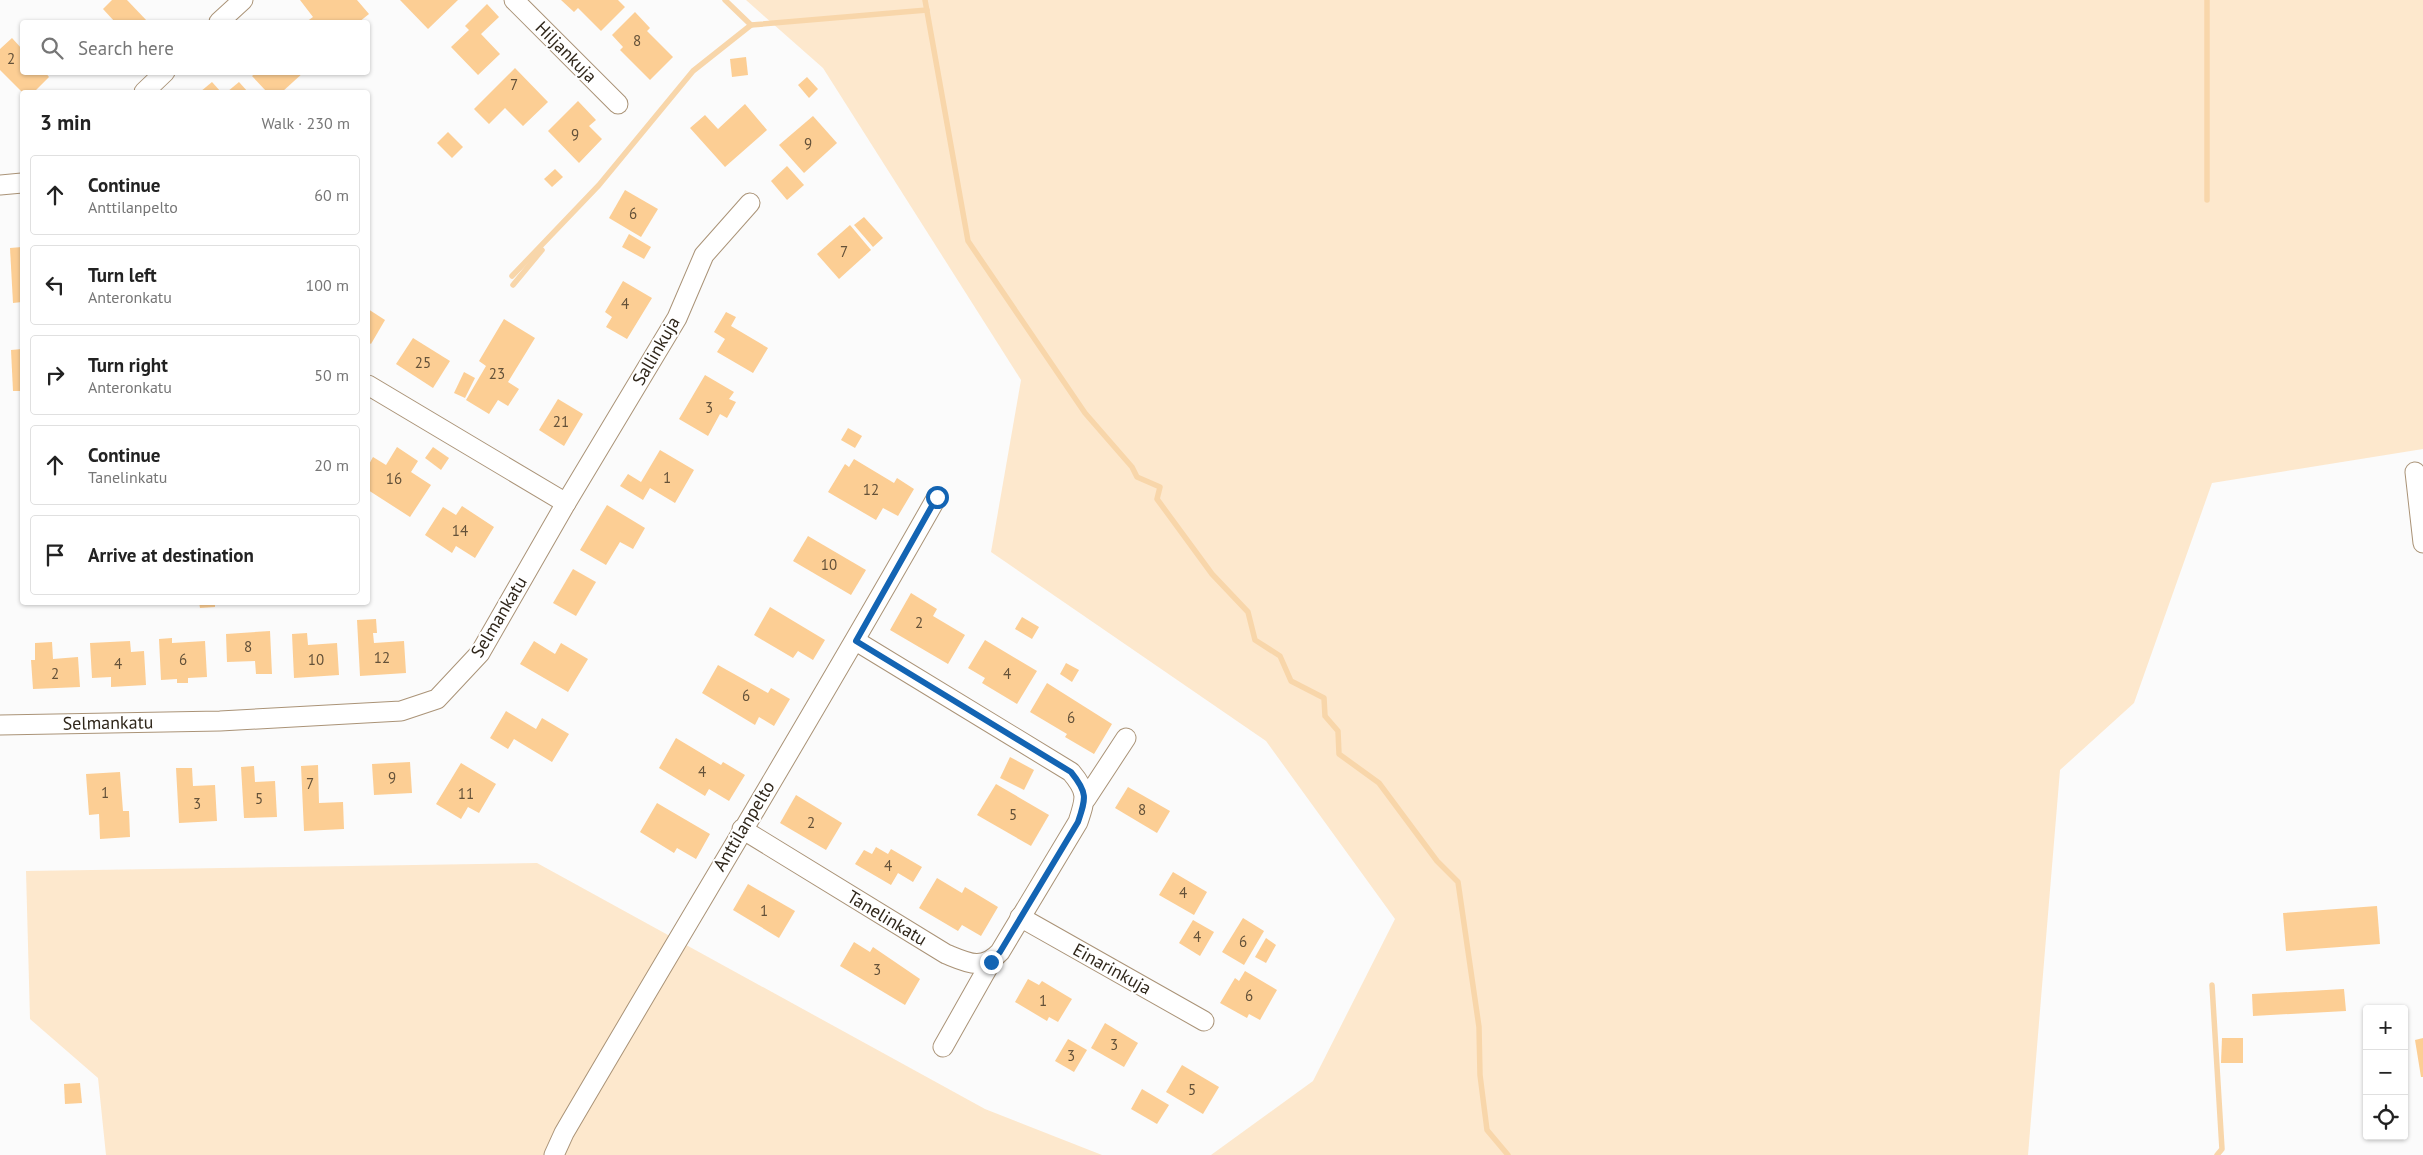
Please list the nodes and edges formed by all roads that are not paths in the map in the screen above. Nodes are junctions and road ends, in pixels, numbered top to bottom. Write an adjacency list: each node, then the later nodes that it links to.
1 (243, 0): 3 (street)
2 (514, 0): 6 (street, Hiljankuja)
3 (221, 20)
4 (162, 75): 5 (street)
5 (146, 90)
6 (618, 104)
7 (20, 183): 8 (street)
8 (0, 185)
9 (750, 203): 13 (street, Sallinkuja)
10 (370, 386): 13 (street)
11 (2416, 472): 14 (street)
12 (937, 497): 15 (street, Anttilanpelto)
13 (566, 503): 16 (street, Selmankatu)
14 (2423, 543)
15 (856, 641): 18 (street); 19 (street, Anttilanpelto)
16 (0, 726)
17 (1126, 738): 18 (street)
18 (1086, 799): 20 (street)
19 (742, 829): 21 (street, Tanelinkatu); 24 (street, Anttilanpelto)
20 (1020, 917): 21 (street); 22 (street, Einarinkuja)
21 (991, 962): 23 (street)
22 (1204, 1021)
23 (943, 1047)
24 (554, 1155)

